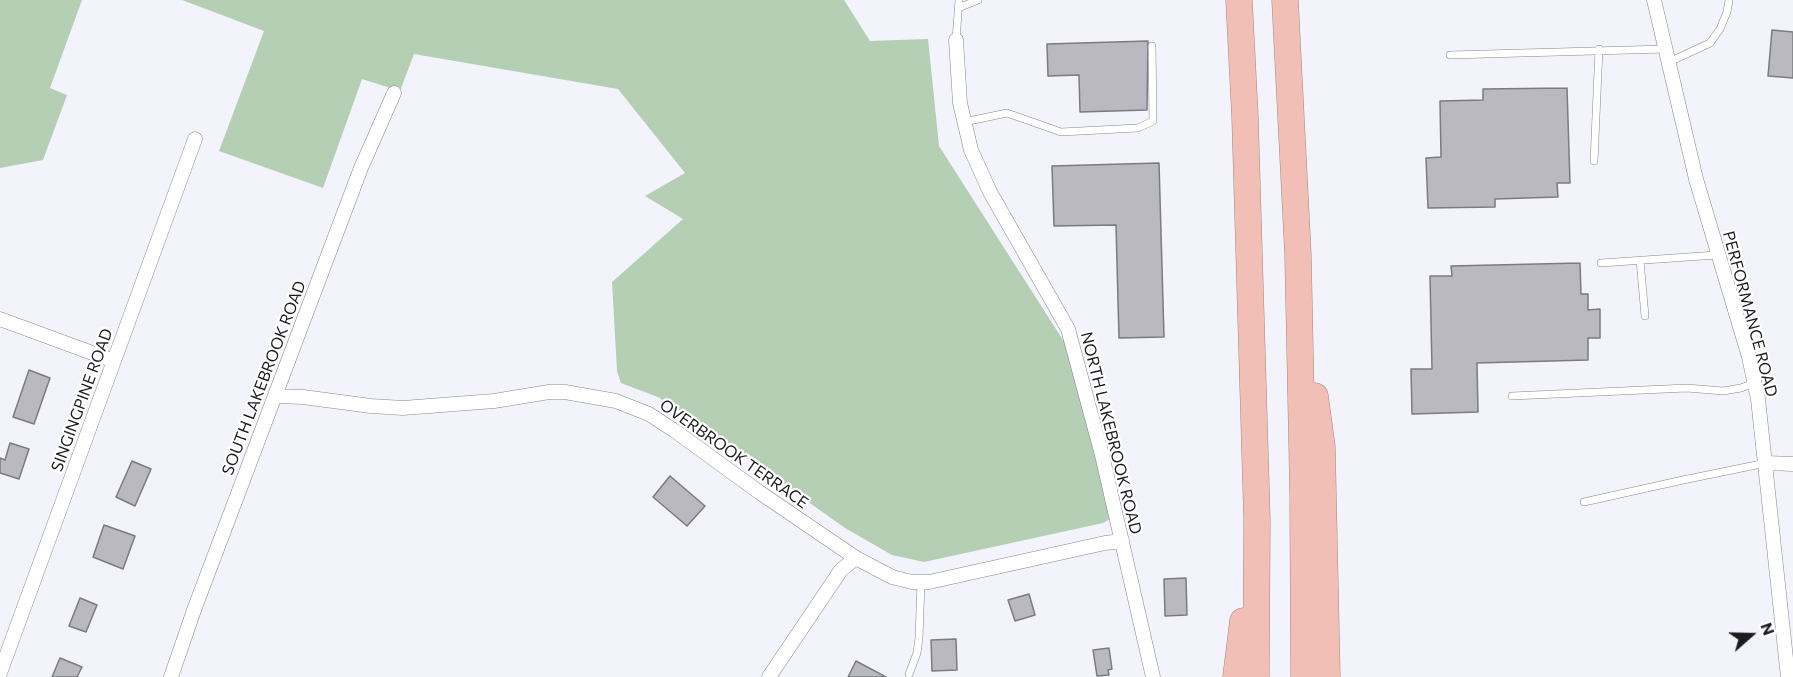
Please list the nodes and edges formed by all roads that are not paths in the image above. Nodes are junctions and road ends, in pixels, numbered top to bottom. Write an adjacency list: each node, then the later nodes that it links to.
1 (978, 0): 6 (lane)
2 (1239, 0): 29 (highway)
3 (1285, 0): 16 (highway)
4 (1654, 0): 11 (street, PERFORMANCE ROAD)
5 (1729, 0): 11 (lane)
6 (958, 4): 7 (lane)
7 (956, 40): 13 (street, NORTH LAKEBROOK ROAD)
8 (1152, 46): 13 (lane)
9 (1599, 50): 10 (lane); 11 (lane); 15 (lane)
10 (1449, 55)
11 (1667, 55): 17 (street, PERFORMANCE ROAD)
12 (394, 93): 24 (street, SOUTH LAKEBROOK ROAD)
13 (964, 122): 30 (street, NORTH LAKEBROOK ROAD)
14 (195, 138): 22 (street, SINGINGPINE ROAD)
15 (1594, 161)
16 (1298, 255): 40 (highway); 41 (highway)
17 (1717, 255): 18 (lane); 23 (street, PERFORMANCE ROAD)
18 (1640, 260): 19 (lane); 20 (lane)
19 (1602, 263)
20 (1645, 316)
21 (0, 319): 22 (street)
22 (114, 361): 33 (street, SINGINGPINE ROAD)
23 (1754, 383): 25 (lane); 26 (street, PERFORMANCE ROAD)
24 (276, 396): 31 (street, OVERBROOK TERRACE); 35 (street, SOUTH LAKEBROOK ROAD)
25 (1512, 396)
26 (1766, 463): 27 (street); 28 (lane); 42 (street, PERFORMANCE ROAD)
27 (1793, 464)
28 (1584, 502)
29 (1257, 520): 38 (highway); 39 (highway)
30 (1122, 541): 32 (street, OVERBROOK TERRACE); 37 (street, NORTH LAKEBROOK ROAD)
31 (856, 558): 32 (street, OVERBROOK TERRACE); 36 (street)
32 (921, 583): 34 (lane)
33 (0, 673)
34 (909, 674)
35 (171, 677)
36 (769, 677)
37 (1153, 677)
38 (1236, 677)
39 (1256, 677)
40 (1304, 677)
41 (1327, 677)
42 (1788, 677)

